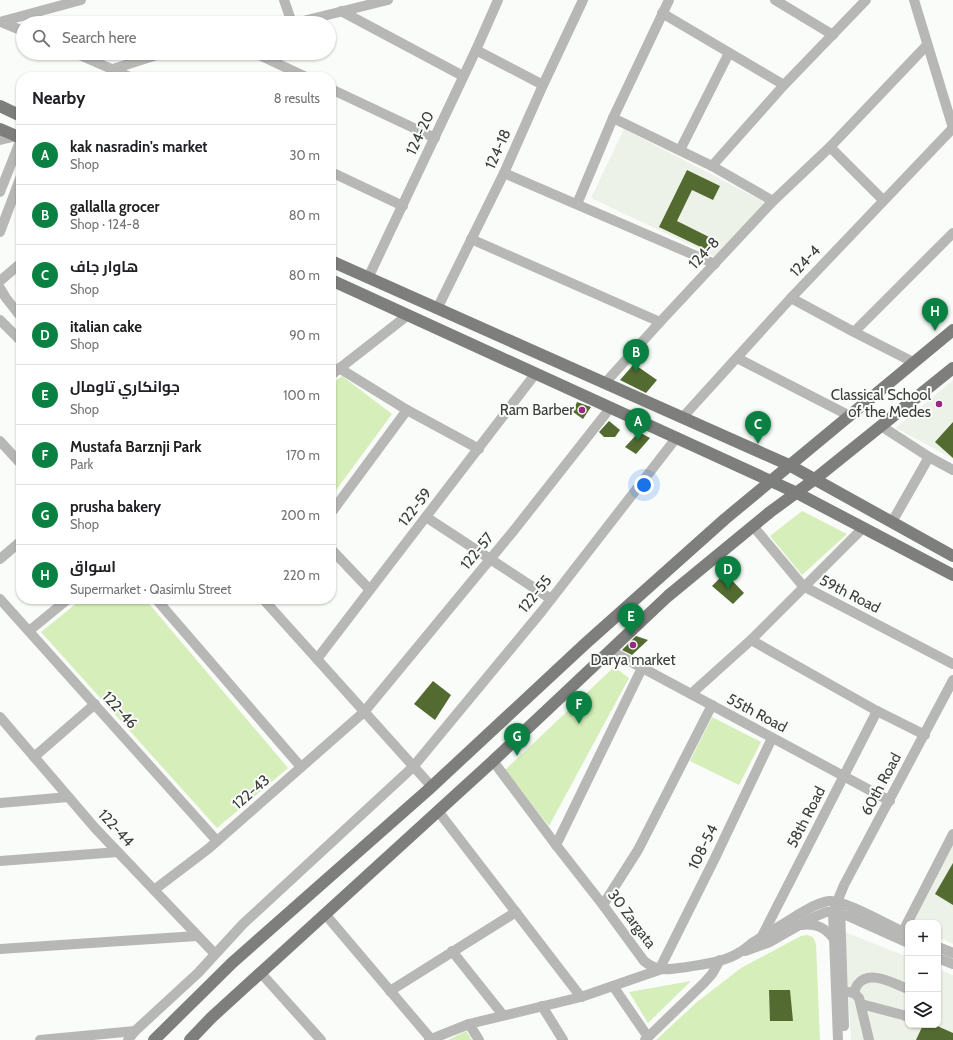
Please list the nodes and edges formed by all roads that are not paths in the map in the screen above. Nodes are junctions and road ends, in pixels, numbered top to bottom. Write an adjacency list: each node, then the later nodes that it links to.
1 (82, 0): 12 (street)
2 (284, 0): 13 (street)
3 (388, 0): 10 (street)
4 (498, 0): 20 (street, 124-20)
5 (583, 0): 29 (street, 124-18)
6 (669, 0): 11 (street)
7 (775, 0): 18 (street)
8 (866, 0): 18 (street)
9 (914, 0): 19 (street)
10 (341, 11): 14 (street); 28 (street)
11 (662, 14): 21 (street); 34 (street)
12 (22, 16)
13 (290, 16)
14 (321, 16)
15 (16, 18): 16 (street)
16 (0, 22): 17 (street)
17 (16, 28)
18 (833, 36): 30 (street)
19 (927, 45): 35 (street); 41 (street, 124-8)
20 (476, 50): 28 (street, 124-20); 29 (street)
21 (729, 52): 30 (street); 43 (street)
22 (92, 60): 25 (street)
23 (142, 60): 25 (street)
24 (270, 60): 27 (street)
25 (114, 69): 26 (street)
26 (120, 72)
27 (295, 72)
28 (463, 76): 39 (street, 124-20)
29 (543, 85): 45 (street, 124-18)
30 (784, 85): 44 (street)
31 (336, 91): 39 (street)
32 (0, 106): 33 (main road)
33 (16, 114)
34 (613, 118): 43 (street); 51 (street)
35 (953, 128): 49 (street, 124-4)
36 (0, 129): 37 (main road)
37 (16, 136)
38 (16, 138): 40 (street)
39 (435, 138): 52 (street, 124-20)
40 (0, 140)
41 (830, 148): 49 (street); 50 (street, 124-8)
42 (16, 149): 48 (street)
43 (680, 150): 44 (street)
44 (712, 166): 50 (street)
45 (504, 173): 51 (street); 55 (street, 124-18)
46 (336, 174): 52 (street)
47 (16, 189): 53 (street)
48 (0, 192)
49 (884, 200): 64 (street, 124-4)
50 (773, 201): 57 (street, 124-8)
51 (576, 204): 57 (street)
52 (403, 206): 59 (street, 124-20)
53 (0, 232)
54 (953, 233): 72 (street)
55 (471, 239): 66 (street, 124-18); 70 (street)
56 (336, 263): 59 (main road)
57 (715, 264): 70 (street, 124-8)
58 (16, 268): 60 (street)
59 (368, 278): 63 (main road)
60 (0, 281)
61 (336, 282): 65 (main road)
62 (0, 288): 67 (street)
63 (391, 289): 65 (main road); 66 (main road)
64 (791, 298): 72 (street); 74 (street, 124-4)
65 (384, 304): 68 (main road)
66 (437, 309): 80 (main road)
67 (16, 311)
68 (408, 315): 76 (street); 79 (main road)
69 (0, 320): 73 (street)
70 (660, 322): 80 (street, 124-8)
71 (953, 330): 75 (main road)
72 (854, 332): 75 (street)
73 (16, 336)
74 (737, 358): 83 (street); 84 (street, 124-4)
75 (913, 362): 83 (main road)
76 (339, 368): 78 (street); 82 (street)
77 (953, 368): 85 (main road)
78 (336, 371)
79 (536, 373): 81 (main road); 88 (street, 122-59)
80 (605, 383): 84 (main road)
81 (611, 407): 86 (main road); 109 (street, 122-57)
82 (407, 410): 88 (street); 98 (street)
83 (848, 416): 93 (main road)
84 (682, 418): 93 (main road)
85 (881, 426): 91 (street); 95 (main road)
86 (677, 437): 96 (main road); 114 (street, 122-55)
87 (0, 441): 89 (street)
88 (479, 449): 99 (street, 122-59)
89 (8, 451): 90 (street); 92 (street)
90 (0, 457)
91 (929, 458): 94 (street); 100 (street)
92 (16, 459)
93 (789, 466): 95 (main road); 96 (main road)
94 (953, 470)
95 (815, 479): 97 (main road); 100 (main road)
96 (772, 481): 97 (main road); 138 (main road)
97 (797, 493): 101 (main road); 102 (main road)
98 (336, 506)
99 (426, 517): 109 (street); 112 (street, 122-59)
100 (892, 522): 103 (main road)
101 (753, 526): 111 (street, 59th Road); 120 (main road)
102 (863, 528): 107 (main road); 111 (street)
103 (928, 543): 106 (main road); 107 (main road)
104 (16, 545): 108 (street)
105 (336, 554): 112 (street)
106 (953, 556)
107 (920, 558): 110 (main road)
108 (0, 559)
109 (490, 559): 114 (street); 129 (street, 122-57)
110 (953, 575)
111 (803, 586): 119 (street); 122 (street, 59th Road)
112 (370, 590): 121 (street, 122-59)
113 (0, 599): 118 (street, 122-46)
114 (551, 599): 136 (street, 122-55)
115 (62, 604): 118 (street)
116 (160, 604): 135 (street)
117 (268, 604): 121 (street)
118 (29, 631): 126 (street, 122-46)
119 (751, 640): 125 (street); 128 (street)
120 (611, 651): 123 (street, 55th Road); 134 (main road)
121 (317, 659): 129 (street)
122 (953, 664)
123 (642, 668): 125 (street, 55th Road); 145 (street)
124 (953, 680): 131 (street, 60th Road)
125 (691, 694): 127 (street, 55th Road)
126 (95, 704): 133 (street); 144 (street, 122-46)
127 (712, 705): 132 (street, 55th Road); 150 (street)
128 (877, 711): 131 (street); 137 (street, 58th Road)
129 (364, 712): 135 (street, 122-43); 136 (street)
130 (0, 717): 133 (street, 122-44)
131 (925, 735): 140 (street, 60th Road)
132 (772, 738): 137 (street, 55th Road); 169 (street, 108-54)
133 (34, 757): 139 (street, 122-44)
134 (493, 760): 142 (main road); 145 (street, 30 Zargata)
135 (301, 767): 144 (street, 122-43)
136 (413, 767): 138 (street); 165 (street, 122-55)
137 (844, 776): 140 (street, 55th Road); 158 (street, 58th Road)
138 (432, 787): 187 (main road)
139 (68, 797): 141 (street); 146 (street, 122-44)
140 (890, 801): 149 (street, 60th Road)
141 (0, 803)
142 (438, 811): 151 (street); 153 (main road)
143 (953, 834): 154 (street)
144 (217, 841): 148 (street, 122-43)
145 (556, 845): 150 (street, 30 Zargata)
146 (118, 852): 147 (street); 148 (street, 122-44)
147 (0, 861)
148 (154, 890): 156 (street, 122-44)
149 (837, 902): 152 (street); 157 (street); 158 (street, 30 Zargata)
150 (604, 904): 169 (street, 30 Zargata)
151 (516, 912): 162 (street); 176 (street)
152 (837, 912): 155 (street); 157 (street); 159 (street); 174 (street)
153 (325, 914): 170 (main road); 173 (street)
154 (913, 920)
155 (801, 925): 159 (street); 163 (street)
156 (196, 936): 161 (street); 165 (street, 122-44)
157 (905, 937)
158 (761, 938): 163 (street, 30 Zargata)
159 (834, 939): 192 (street)
160 (941, 947): 164 (street)
161 (0, 949)
162 (452, 951): 173 (street); 179 (street)
163 (739, 953): 167 (street, 30 Zargata)
164 (953, 953)
165 (215, 954): 182 (street, 122-55)
166 (941, 959): 168 (street)
167 (720, 960): 169 (street, 30 Zargata); 184 (street)
168 (953, 964)
169 (659, 970): 171 (street)
170 (260, 972): 183 (street); 188 (main road)
171 (613, 986): 176 (street); 184 (street)
172 (905, 988): 175 (street)
173 (390, 991): 189 (street)
174 (843, 991): 175 (street); 193 (street)
175 (854, 993): 177 (street)
176 (581, 997): 178 (street)
177 (861, 1004): 180 (street); 194 (street)
178 (542, 1006): 179 (street); 191 (street)
179 (503, 1015): 181 (street)
180 (905, 1016)
181 (469, 1024): 189 (street); 190 (street)
182 (135, 1031): 185 (street); 186 (street, 122-55)
183 (319, 1039)
184 (647, 1039)
185 (40, 1040)
186 (128, 1040)
187 (154, 1040)
188 (190, 1040)
189 (430, 1040)
190 (479, 1040)
191 (563, 1040)
192 (838, 1040)
193 (845, 1040)
194 (869, 1040)

